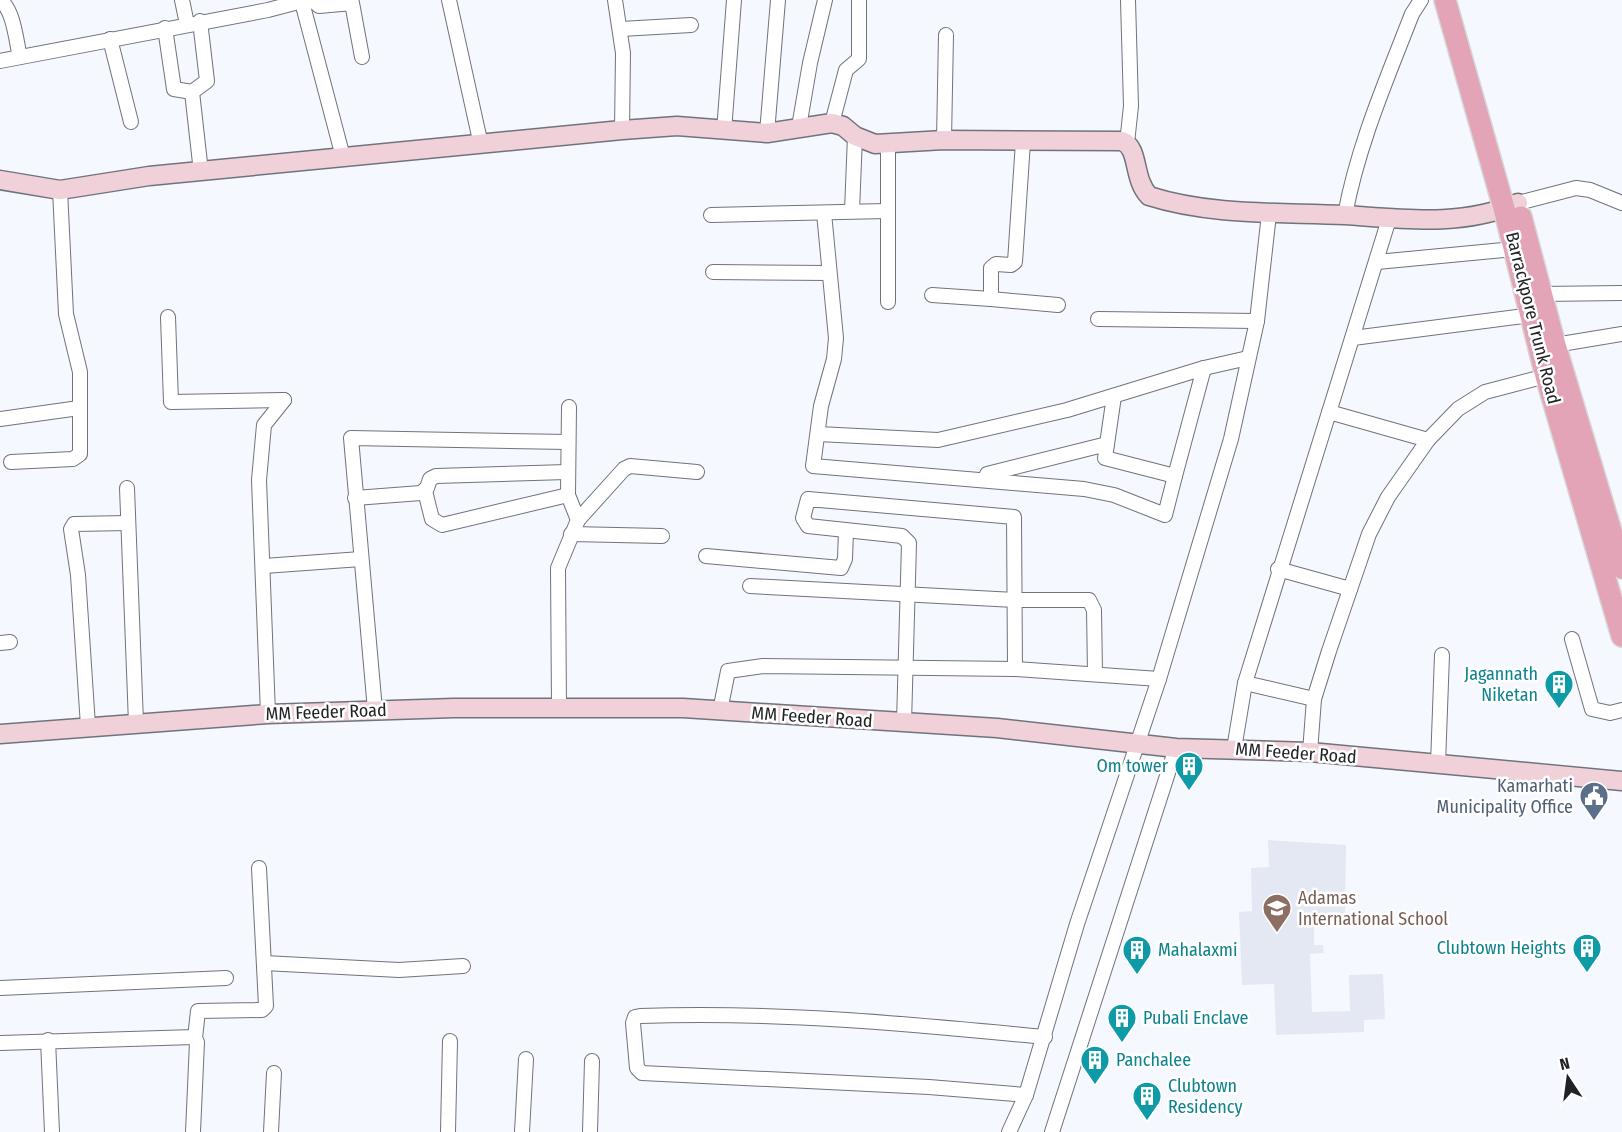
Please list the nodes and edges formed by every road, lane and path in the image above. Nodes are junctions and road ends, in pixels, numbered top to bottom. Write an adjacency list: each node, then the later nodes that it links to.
1 (182, 0): 14 (street)
2 (450, 0): 35 (street)
3 (615, 0): 17 (street)
4 (734, 0): 28 (street)
5 (778, 0): 29 (street)
6 (825, 0): 26 (street)
7 (859, 0): 25 (street)
8 (1128, 0): 34 (street)
9 (1421, 0): 47 (street)
10 (1445, 0): 41 (main road, Barrackpore Trunk Road)
11 (1460, 0): 41 (main road, Barrackpore Trunk Road)
12 (4, 1): 20 (street)
13 (306, 1): 14 (street); 21 (street); 36 (street)
14 (193, 23): 16 (street); 23 (street)
15 (691, 26): 17 (street)
16 (165, 28): 19 (street); 23 (street)
17 (621, 29): 27 (street)
18 (946, 35): 31 (street)
19 (110, 39): 20 (street); 24 (street)
20 (20, 57): 22 (street)
21 (362, 57)
22 (0, 60)
23 (192, 93): 37 (street)
24 (131, 122)
25 (832, 123): 26 (street); 30 (street)
26 (799, 127): 29 (street)
27 (622, 130): 28 (street); 35 (street)
28 (724, 131): 29 (street)
29 (767, 134)
30 (855, 136): 32 (street); 42 (street)
31 (944, 140): 32 (street); 33 (street)
32 (888, 142): 43 (street)
33 (1023, 142): 34 (street); 56 (street)
34 (1128, 143): 45 (street)
35 (481, 145): 36 (street)
36 (343, 157): 37 (street)
37 (201, 172): 39 (street)
38 (0, 180): 39 (street)
39 (60, 190): 71 (street)
40 (1622, 203): 41 (street)
41 (1511, 205): 48 (street); 49 (main road, Barrackpore Trunk Road); 54 (main road, Barrackpore Trunk Road)
42 (852, 211): 43 (street); 44 (street)
43 (887, 211): 57 (street)
44 (824, 213): 46 (street); 52 (street)
45 (1269, 214): 47 (street); 62 (street)
46 (711, 215)
47 (1345, 215): 48 (street)
48 (1389, 219): 50 (street)
49 (1514, 249): 50 (street); 59 (main road, Barrackpore Trunk Road)
50 (1377, 262): 64 (street)
51 (712, 272): 52 (street)
52 (829, 273): 74 (street)
53 (1622, 293): 54 (street)
54 (1541, 294): 65 (main road, Barrackpore Trunk Road)
55 (932, 295): 56 (street)
56 (991, 298): 58 (street)
57 (888, 302)
58 (1058, 305)
59 (1532, 315): 64 (street); 68 (main road, Barrackpore Trunk Road)
60 (168, 316): 94 (street)
61 (1098, 318): 62 (street)
62 (1257, 321): 66 (street)
63 (1622, 334): 65 (street)
64 (1353, 338): 72 (street)
65 (1555, 345): 95 (main road, Barrackpore Trunk Road)
66 (1248, 358): 67 (street); 107 (street)
67 (1204, 368): 69 (street); 82 (street)
68 (1546, 376): 75 (street); 101 (main road, Barrackpore Trunk Road)
69 (1114, 396): 74 (street); 77 (street)
70 (569, 407): 76 (street)
71 (80, 408): 73 (street); 78 (street)
72 (1329, 412): 75 (street); 96 (street)
73 (0, 419)
74 (818, 434): 82 (street)
75 (1428, 440): 98 (street)
76 (568, 442): 79 (street); 86 (street)
77 (1107, 444): 81 (street); 82 (street)
78 (11, 462)
79 (567, 472): 84 (street); 85 (street)
80 (698, 472): 87 (street)
81 (987, 474)
82 (1175, 476)
83 (127, 488): 88 (street)
84 (425, 491): 85 (street); 86 (street)
85 (568, 495): 87 (street)
86 (355, 498): 93 (street)
87 (578, 520): 90 (street)
88 (128, 523): 115 (street); 117 (street)
89 (846, 531): 92 (street); 99 (street); 100 (street)
90 (571, 534): 91 (street); 110 (street)
91 (662, 536)
92 (706, 556)
93 (361, 559): 94 (street); 111 (street)
94 (264, 566): 114 (street)
95 (1622, 568)
96 (1278, 569): 98 (street); 108 (street)
97 (750, 586): 99 (street)
98 (1350, 589): 109 (street)
99 (907, 593): 100 (street); 104 (street)
100 (1015, 600): 105 (street); 106 (street)
101 (1622, 636)
102 (1572, 639): 112 (street)
103 (1442, 655): 123 (street)
104 (904, 667): 105 (street); 113 (street); 116 (street)
105 (1015, 669): 106 (street)
106 (1095, 673): 107 (street)
107 (1159, 679): 119 (street)
108 (1245, 683): 109 (street); 121 (street)
109 (1314, 699): 122 (street)
110 (559, 708): 111 (street, MM Feeder Road); 113 (street, MM Feeder Road)
111 (375, 710): 114 (street, MM Feeder Road)
112 (1622, 710)
113 (720, 711): 116 (street, MM Feeder Road)
114 (268, 714): 115 (street, MM Feeder Road)
115 (136, 723): 117 (street, MM Feeder Road)
116 (904, 723): 119 (street, MM Feeder Road)
117 (88, 726): 118 (street, MM Feeder Road)
118 (0, 734)
119 (1138, 742): 120 (street, MM Feeder Road); 130 (street)
120 (1176, 748): 121 (street, MM Feeder Road); 146 (street)
121 (1234, 749): 122 (street, MM Feeder Road)
122 (1310, 752): 123 (street, MM Feeder Road)
123 (1438, 764): 124 (street, MM Feeder Road)
124 (1622, 781)
125 (259, 868): 126 (street)
126 (264, 963): 127 (street); 131 (street)
127 (463, 966)
128 (226, 978): 129 (street)
129 (0, 988)
130 (1045, 1037): 138 (street); 138 (street)
131 (195, 1038): 132 (street); 140 (street)
132 (48, 1040): 134 (street); 139 (street)
133 (450, 1041): 142 (street)
134 (0, 1043)
135 (526, 1059): 143 (street)
136 (592, 1061): 144 (street)
137 (274, 1073): 141 (street)
138 (1026, 1095): 145 (street)
139 (52, 1132)
140 (193, 1132)
141 (271, 1132)
142 (448, 1132)
143 (522, 1132)
144 (590, 1132)
145 (1009, 1132)
146 (1052, 1132)

